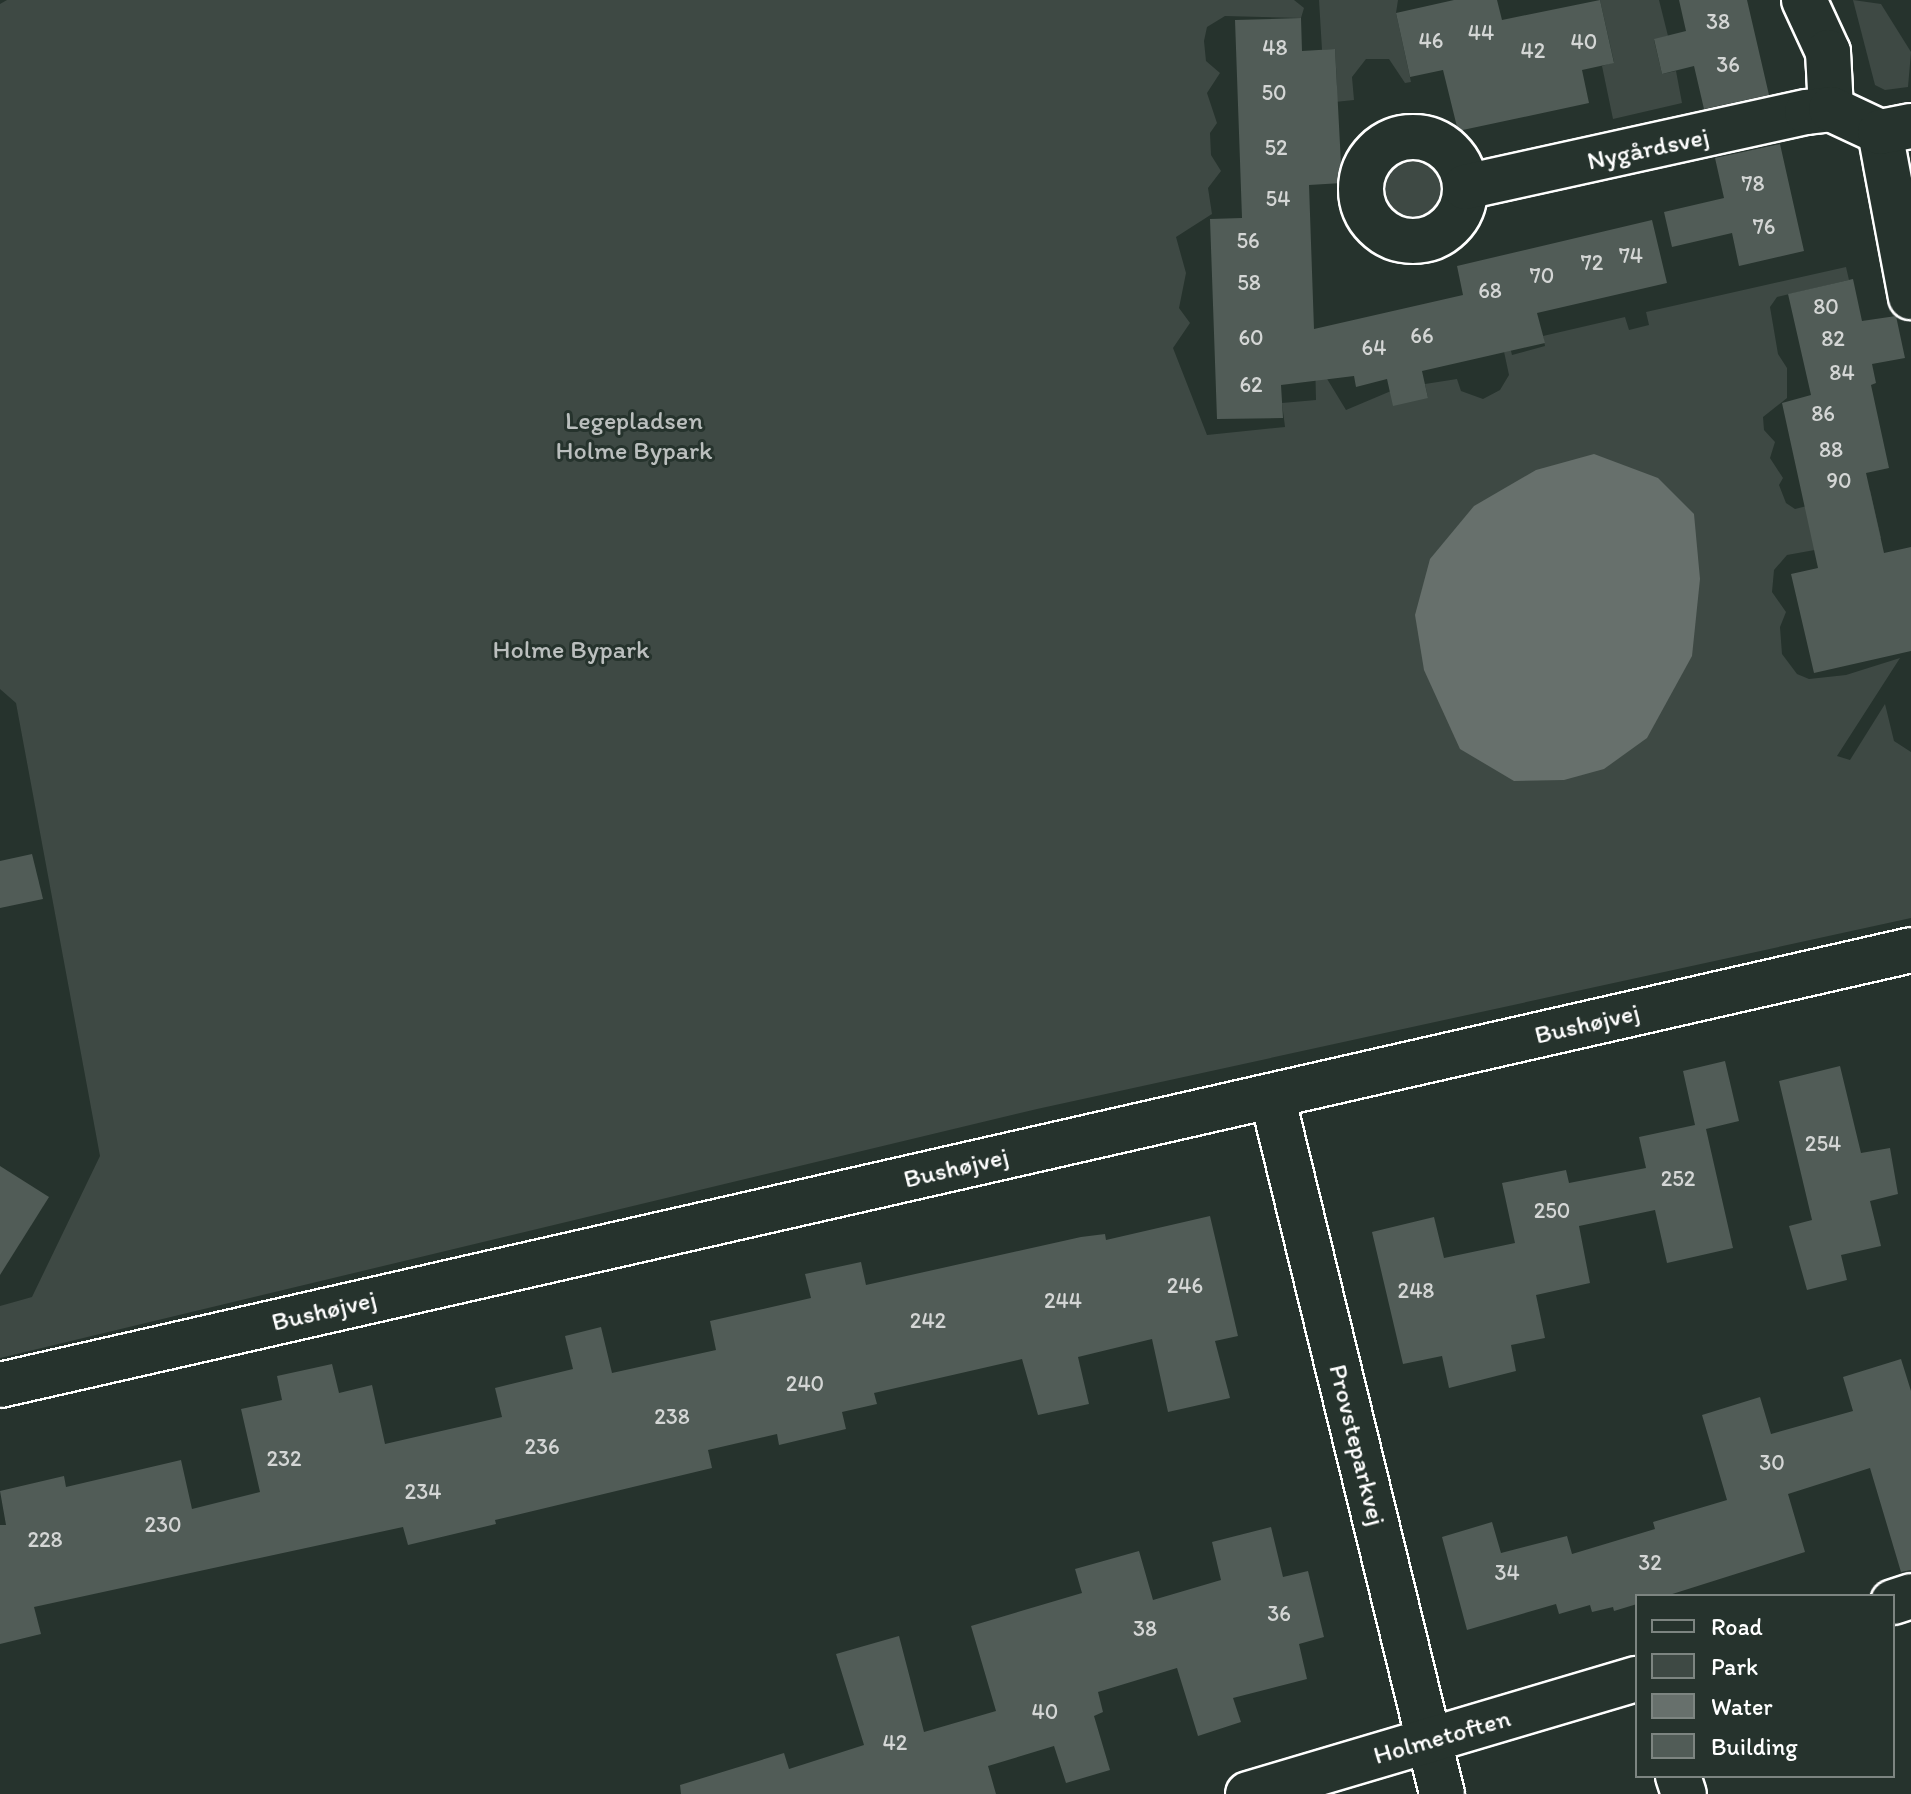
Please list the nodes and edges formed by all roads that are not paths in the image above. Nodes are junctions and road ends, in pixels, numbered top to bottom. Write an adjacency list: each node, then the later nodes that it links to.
1 (1804, 0): 2 (street)
2 (1831, 109): 3 (street); 4 (street, Nygårdsvej)
3 (1896, 129): 5 (street)
4 (1465, 187)
5 (1911, 297)
6 (1911, 950): 7 (street, Bushøjvej)
7 (1272, 1096): 8 (street, Bushøjvej); 10 (street, Provsteparkvej)
8 (0, 1385)
9 (1635, 1680): 10 (street, Holmetoften)
10 (1429, 1742): 11 (street, Holmetoften); 12 (street, Provsteparkvej)
11 (1248, 1794)
12 (1442, 1794)

